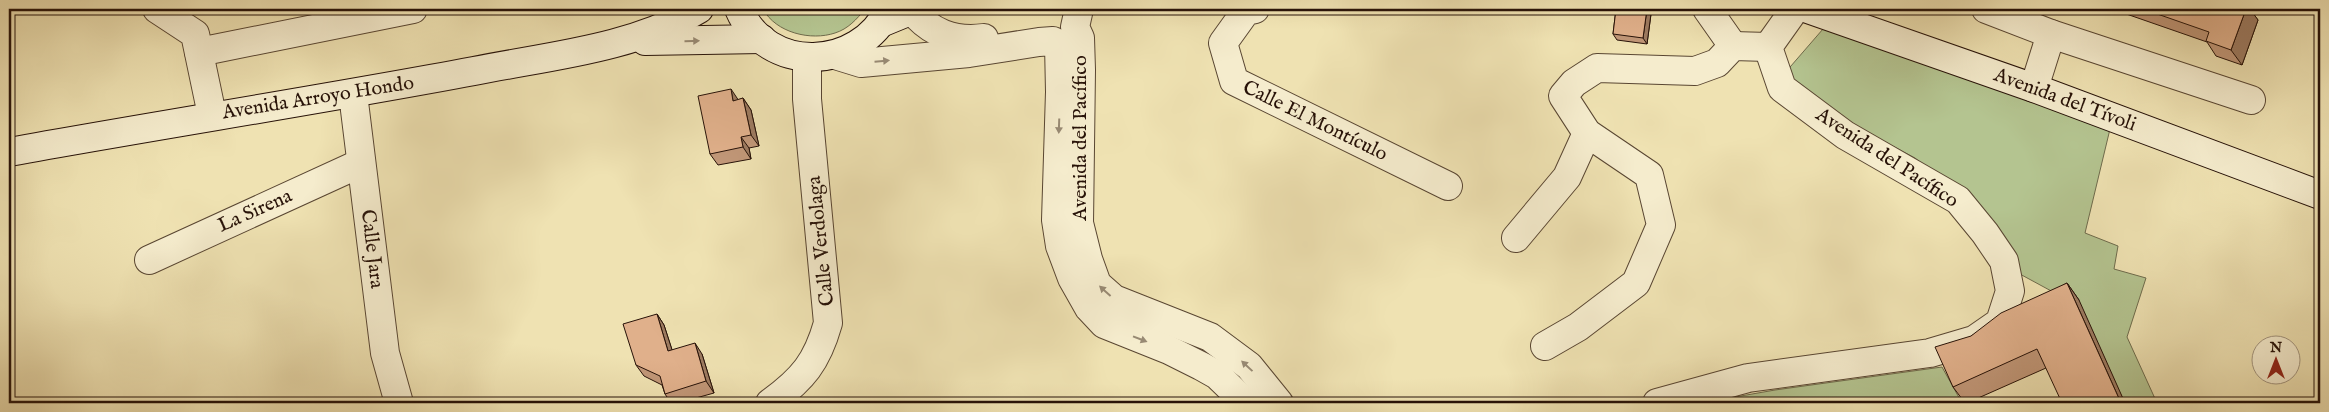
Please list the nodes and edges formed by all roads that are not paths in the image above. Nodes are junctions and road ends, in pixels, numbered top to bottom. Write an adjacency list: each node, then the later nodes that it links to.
1 (157, 9): 17 (street)
2 (413, 9): 17 (street)
3 (698, 9): 14 (street, Avenida Arroyo Hondo)
4 (739, 9): 13 (street)
5 (1255, 9): 27 (street, Calle El Montículo)
6 (1707, 9): 15 (street)
7 (1795, 9): 16 (street)
8 (1808, 9): 20 (street, Avenida del Tívoli)
9 (1986, 9): 12 (street)
10 (902, 12): 11 (street); 18 (street)
11 (1077, 18): 35 (street, Avenida del Pacífico, one-way to 11)
12 (2051, 34): 20 (street); 22 (street)
13 (762, 39): 14 (street, Avenida Arroyo Hondo, one-way to 13); 19 (street)
14 (626, 40): 21 (street, Avenida Arroyo Hondo)
15 (1733, 46): 16 (street); 24 (street)
16 (1768, 47): 36 (street, Avenida del Pacífico)
17 (199, 52): 23 (street)
18 (835, 55): 19 (street); 34 (street, one-way to 34)
19 (807, 57): 33 (street, Calle Verdolaga)
20 (2034, 88): 28 (street, Avenida del Tívoli)
21 (353, 94): 23 (street, Avenida Arroyo Hondo); 26 (street, Calle Jara)
22 (2251, 100)
23 (212, 115): 25 (street, Avenida Arroyo Hondo)
24 (1587, 133): 29 (street); 31 (street)
25 (9, 152)
26 (362, 163): 30 (street, La Sirena); 32 (street, Calle Jara)
27 (1448, 186)
28 (2320, 194)
29 (1516, 238)
30 (149, 260)
31 (1545, 346)
32 (399, 403)
33 (770, 403)
34 (1246, 403)
35 (1279, 403)
36 (1657, 403)

